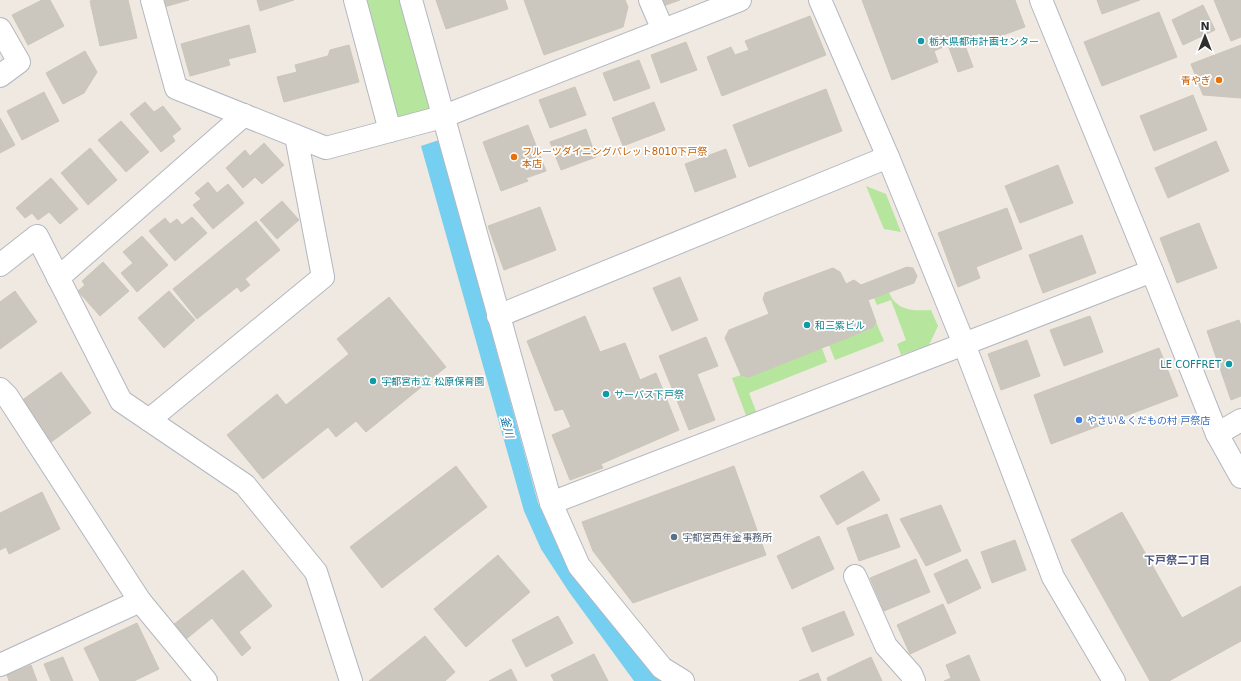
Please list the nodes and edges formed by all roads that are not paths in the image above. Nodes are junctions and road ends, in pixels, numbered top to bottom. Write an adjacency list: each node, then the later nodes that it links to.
1 (152, 0): 11 (street)
2 (355, 0): 13 (street)
3 (411, 0): 12 (street)
4 (650, 0): 9 (street)
5 (740, 0): 9 (street)
6 (820, 0): 15 (street)
7 (1041, 0): 17 (street)
8 (0, 29): 10 (street)
9 (663, 30): 12 (street)
10 (0, 76)
11 (244, 115): 14 (street); 18 (street)
12 (438, 118): 13 (street); 19 (street)
13 (395, 130): 14 (street)
14 (296, 136): 22 (street)
15 (888, 157): 19 (street); 20 (street)
16 (0, 265): 18 (street)
17 (1152, 271): 20 (street); 24 (street)
18 (58, 278): 22 (street)
19 (498, 316): 26 (street)
20 (964, 344): 26 (street); 34 (street)
21 (0, 388): 28 (street)
22 (149, 420): 31 (street)
23 (1241, 420): 24 (street)
24 (1217, 434): 25 (street)
25 (1241, 477)
26 (551, 503): 32 (street)
27 (855, 576): 33 (street)
28 (140, 600): 29 (street); 30 (street)
29 (0, 665)
30 (206, 681)
31 (351, 681)
32 (683, 681)
33 (914, 681)
34 (1114, 681)

